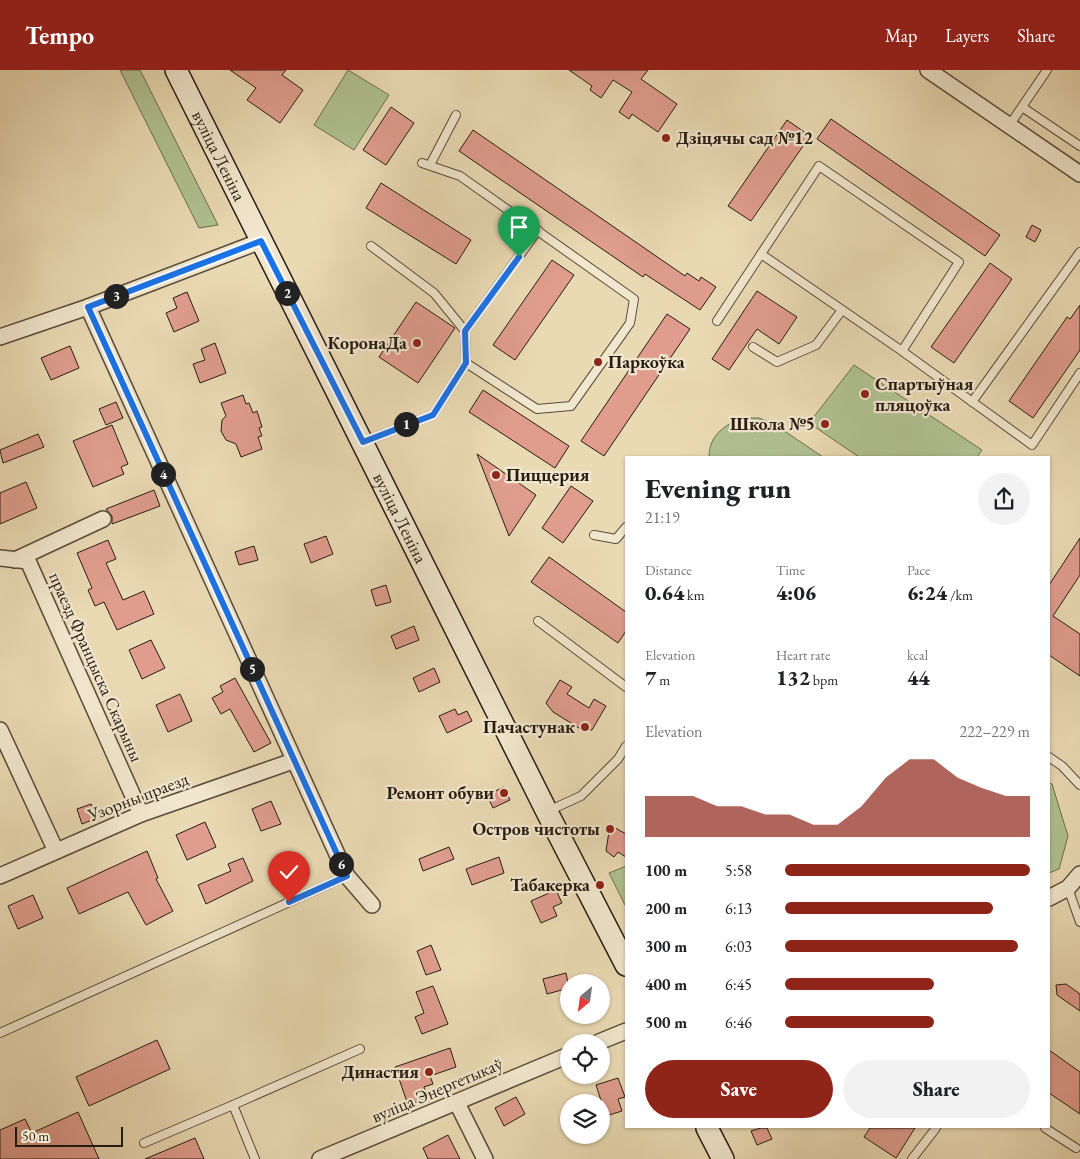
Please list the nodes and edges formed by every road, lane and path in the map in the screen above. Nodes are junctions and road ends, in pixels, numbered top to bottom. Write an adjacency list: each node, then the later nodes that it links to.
1 (176, 70): 12 (main road, вуліца Леніна)
2 (928, 70): 6 (street)
3 (1046, 70): 4 (lane)
4 (1022, 107): 6 (lane); 7 (lane)
5 (456, 115): 9 (lane)
6 (1009, 126): 10 (street)
7 (1080, 146)
8 (422, 163): 9 (lane)
9 (430, 165): 11 (lane)
10 (1080, 174)
11 (538, 230): 19 (lane); 23 (lane)
12 (261, 241): 16 (street); 26 (main road, вуліца Леніна)
13 (371, 246): 19 (lane)
14 (1080, 252): 25 (lane)
15 (761, 254): 17 (lane); 18 (lane); 22 (lane)
16 (88, 307): 20 (street); 36 (street)
17 (842, 310): 21 (lane); 22 (lane)
18 (717, 321)
19 (465, 331): 23 (lane)
20 (0, 337)
21 (753, 347)
22 (902, 351): 25 (lane)
23 (466, 363): 26 (lane)
24 (1080, 373): 25 (lane)
25 (972, 402)
26 (363, 442): 38 (main road, вуліца Леніна)
27 (103, 519): 30 (street)
28 (625, 528): 29 (lane)
29 (594, 535)
30 (8, 559): 39 (street, праезд Францыска Скарыны)
31 (538, 621): 32 (lane)
32 (625, 686)
33 (0, 730): 40 (street)
34 (625, 748): 38 (lane)
35 (1050, 758): 37 (lane)
36 (293, 761): 39 (street, Узорны праезд); 43 (street)
37 (1080, 785)
38 (547, 812): 48 (main road, вуліца Леніна)
39 (141, 814): 40 (street, Узорны праезд)
40 (56, 851): 42 (street, Узорны праезд)
41 (1080, 874): 44 (street)
42 (0, 876)
43 (347, 876): 46 (street); 50 (lane)
44 (1068, 888): 45 (street); 47 (lane)
45 (1050, 897)
46 (372, 904)
47 (1080, 922)
48 (625, 963)
49 (625, 1031): 51 (street)
50 (0, 1033)
51 (610, 1038)
52 (360, 1049): 55 (lane)
53 (560, 1060): 54 (street, вуліца Энергетыкаў)
54 (457, 1104): 62 (street, вуліца Энергетыкаў); 63 (street)
55 (233, 1105): 59 (lane); 61 (lane)
56 (707, 1128): 64 (main road)
57 (936, 1128): 65 (lane)
58 (1045, 1128): 60 (lane)
59 (144, 1143)
60 (1076, 1148)
61 (256, 1159)
62 (320, 1159)
63 (485, 1159)
64 (723, 1159)
65 (912, 1159)

